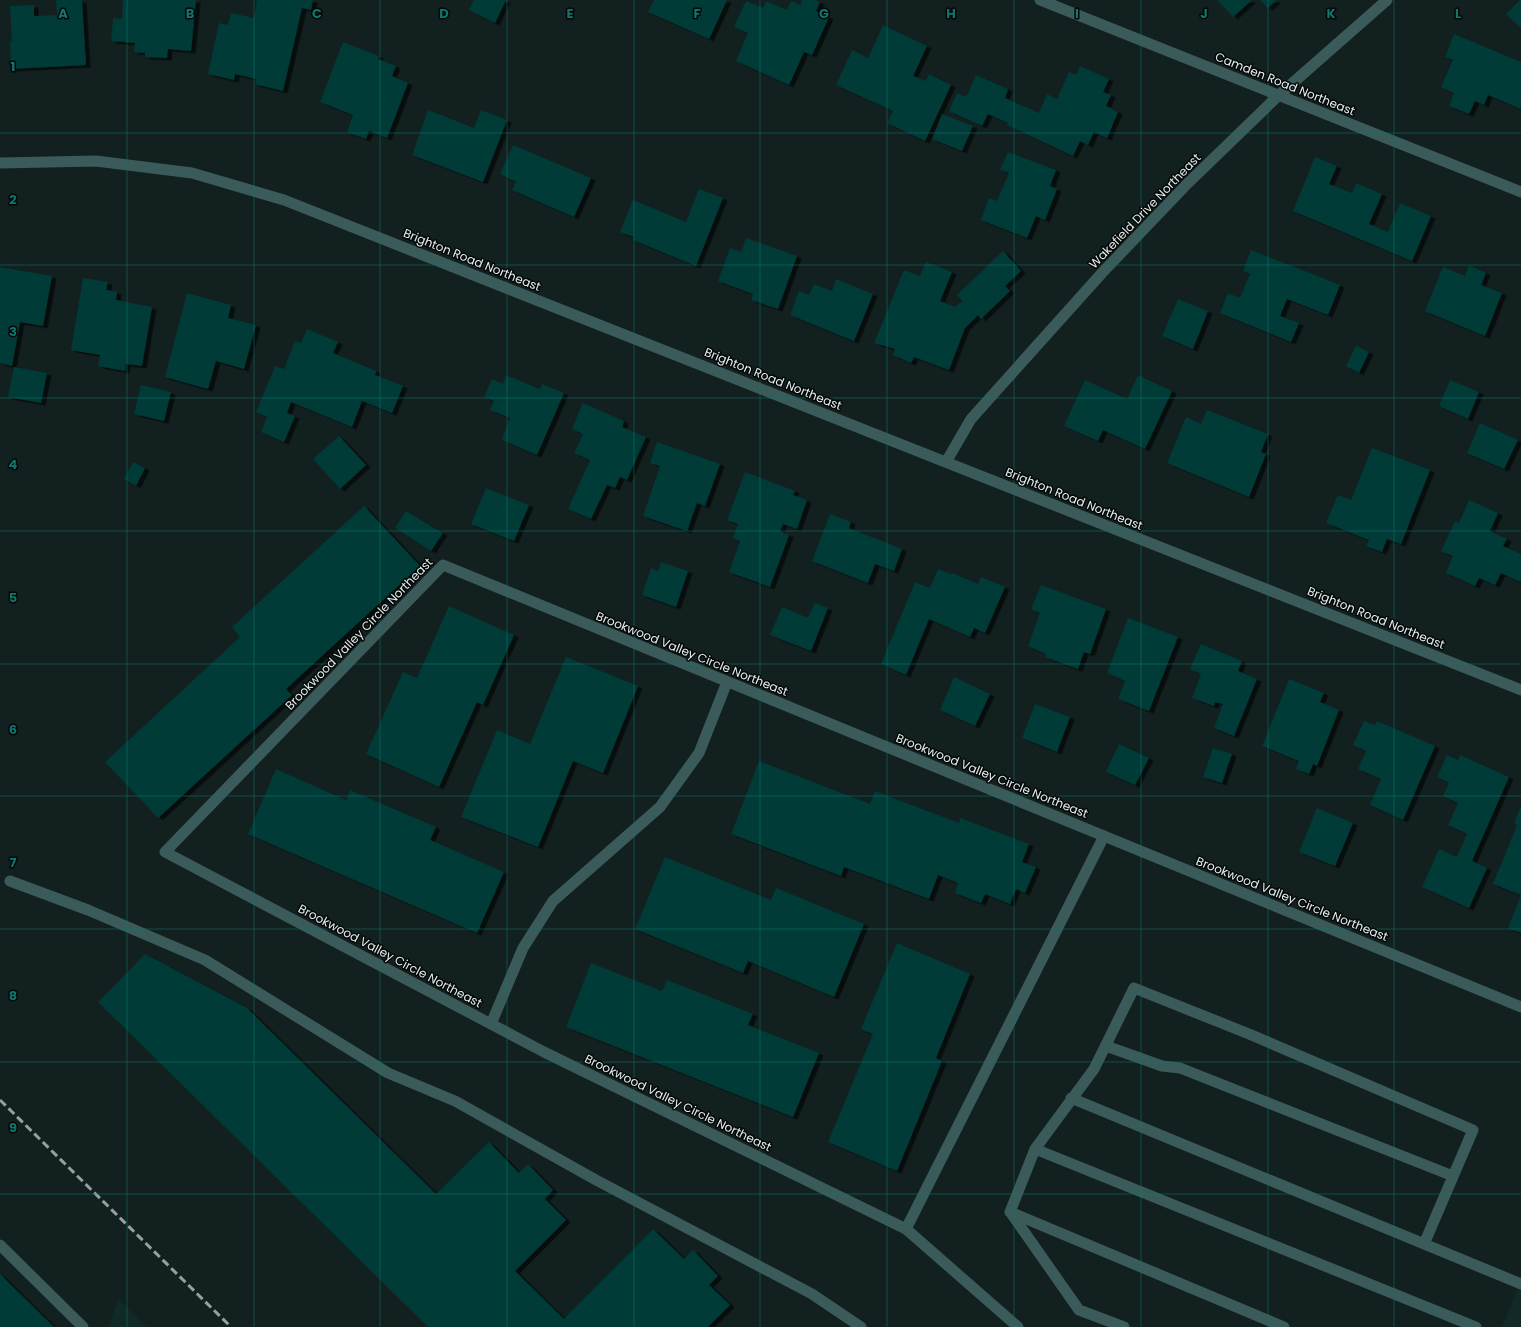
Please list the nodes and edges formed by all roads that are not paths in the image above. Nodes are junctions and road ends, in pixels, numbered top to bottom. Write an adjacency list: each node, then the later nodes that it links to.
1 (1040, 0): 3 (street, Camden Road Northeast)
2 (1387, 0): 3 (street, Wakefield Drive Northeast)
3 (1279, 95): 5 (street, Camden Road Northeast); 6 (street, Wakefield Drive Northeast)
4 (0, 163): 6 (street, Brighton Road Northeast)
5 (1521, 192)
6 (946, 462): 8 (street, Brighton Road Northeast)
7 (727, 682): 9 (street, Brookwood Valley Circle Northeast); 12 (street); 12 (street, Brookwood Valley Circle Northeast)
8 (1521, 690)
9 (1104, 836): 11 (street, Brookwood Valley Circle Northeast); 18 (street)
10 (10, 881): 23 (street)
11 (1521, 1007)
12 (491, 1024): 18 (street, Brookwood Valley Circle Northeast)
13 (1106, 1046): 14 (street); 16 (street); 16 (street)
14 (1071, 1098): 15 (street); 19 (street)
15 (1035, 1149): 17 (street); 27 (street)
16 (1454, 1176): 19 (street)
17 (1010, 1212): 25 (street); 26 (street)
18 (906, 1229): 24 (street, Brookwood Valley Circle Northeast)
19 (1424, 1244): 21 (street)
20 (0, 1245): 22 (street)
21 (1521, 1284)
22 (82, 1327)
23 (861, 1327)
24 (1018, 1327)
25 (1124, 1327)
26 (1284, 1327)
27 (1476, 1327)

